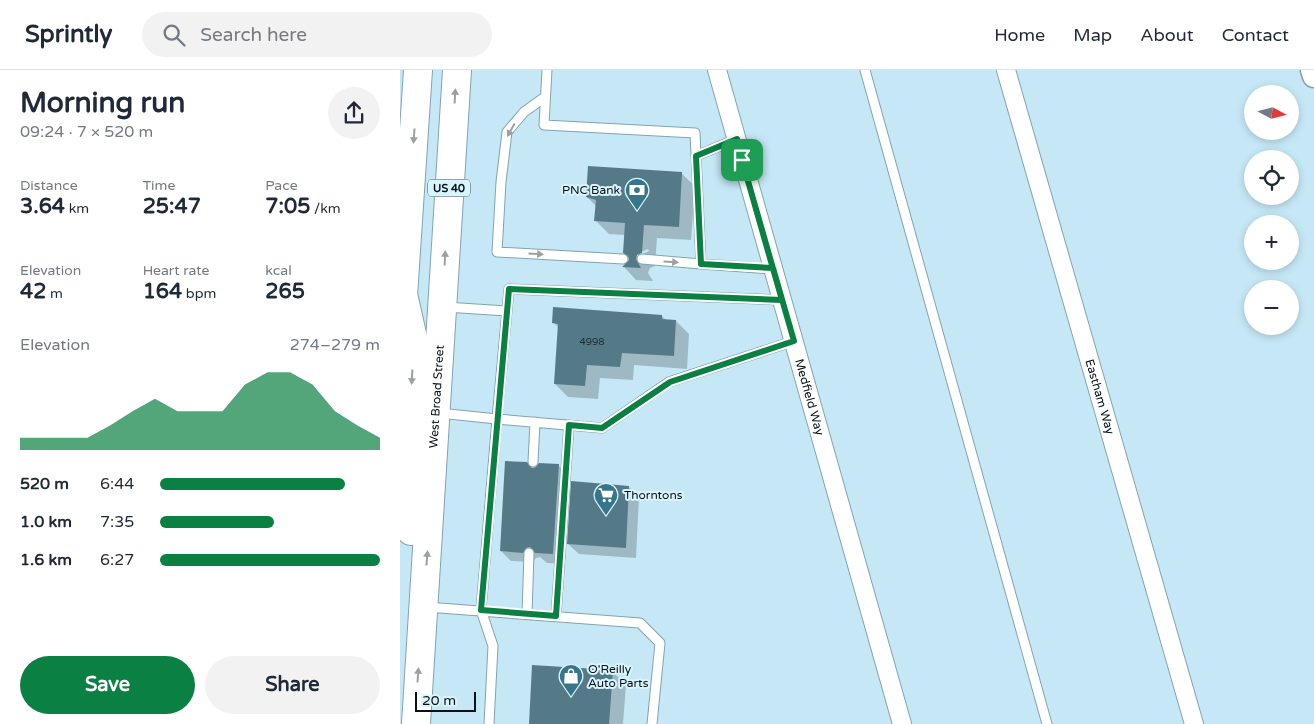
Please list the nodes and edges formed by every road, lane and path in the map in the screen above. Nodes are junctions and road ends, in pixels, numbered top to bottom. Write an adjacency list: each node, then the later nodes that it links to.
1 (418, 70): 12 (main road, US 40, one-way to 12)
2 (457, 70): 19 (main road, West Broad Street / US 40, one-way to 2)
3 (547, 70): 9 (lane)
4 (717, 70): 10 (street, Medfield Way)
5 (865, 70): 37 (lane)
6 (1006, 70): 38 (street, Eastham Way)
7 (1312, 70): 8 (street)
8 (1314, 76)
9 (545, 97): 11 (lane); 13 (lane, one-way to 13)
10 (737, 139): 11 (lane); 16 (street, Medfield Way)
11 (696, 156): 15 (lane)
12 (403, 245): 17 (main road, US 40)
13 (622, 259)
14 (642, 260): 15 (lane, one-way to 15)
15 (701, 264): 16 (lane)
16 (773, 268): 18 (street, Medfield Way)
17 (403, 294): 22 (main road, US 40); 29 (main road, one-way to 29)
18 (782, 300): 20 (lane); 21 (street, Medfield Way)
19 (442, 307): 20 (lane); 23 (main road, West Broad Street / US 40)
20 (507, 311): 24 (lane)
21 (794, 341): 26 (lane); 36 (street, Medfield Way)
22 (400, 353)
23 (436, 413): 24 (lane); 29 (main road, West Broad Street / US 40, one-way to 23)
24 (497, 419): 25 (lane); 30 (lane)
25 (535, 422): 26 (lane); 27 (lane)
26 (569, 425): 32 (lane)
27 (533, 462)
28 (529, 553): 31 (lane)
29 (424, 607): 30 (lane); 33 (main road, West Broad Street / US 40, one-way to 29)
30 (481, 610): 31 (lane); 34 (lane)
31 (527, 614): 32 (lane)
32 (556, 616): 35 (lane)
33 (416, 724)
34 (489, 724)
35 (652, 724)
36 (902, 724)
37 (1047, 724)
38 (1194, 724)

